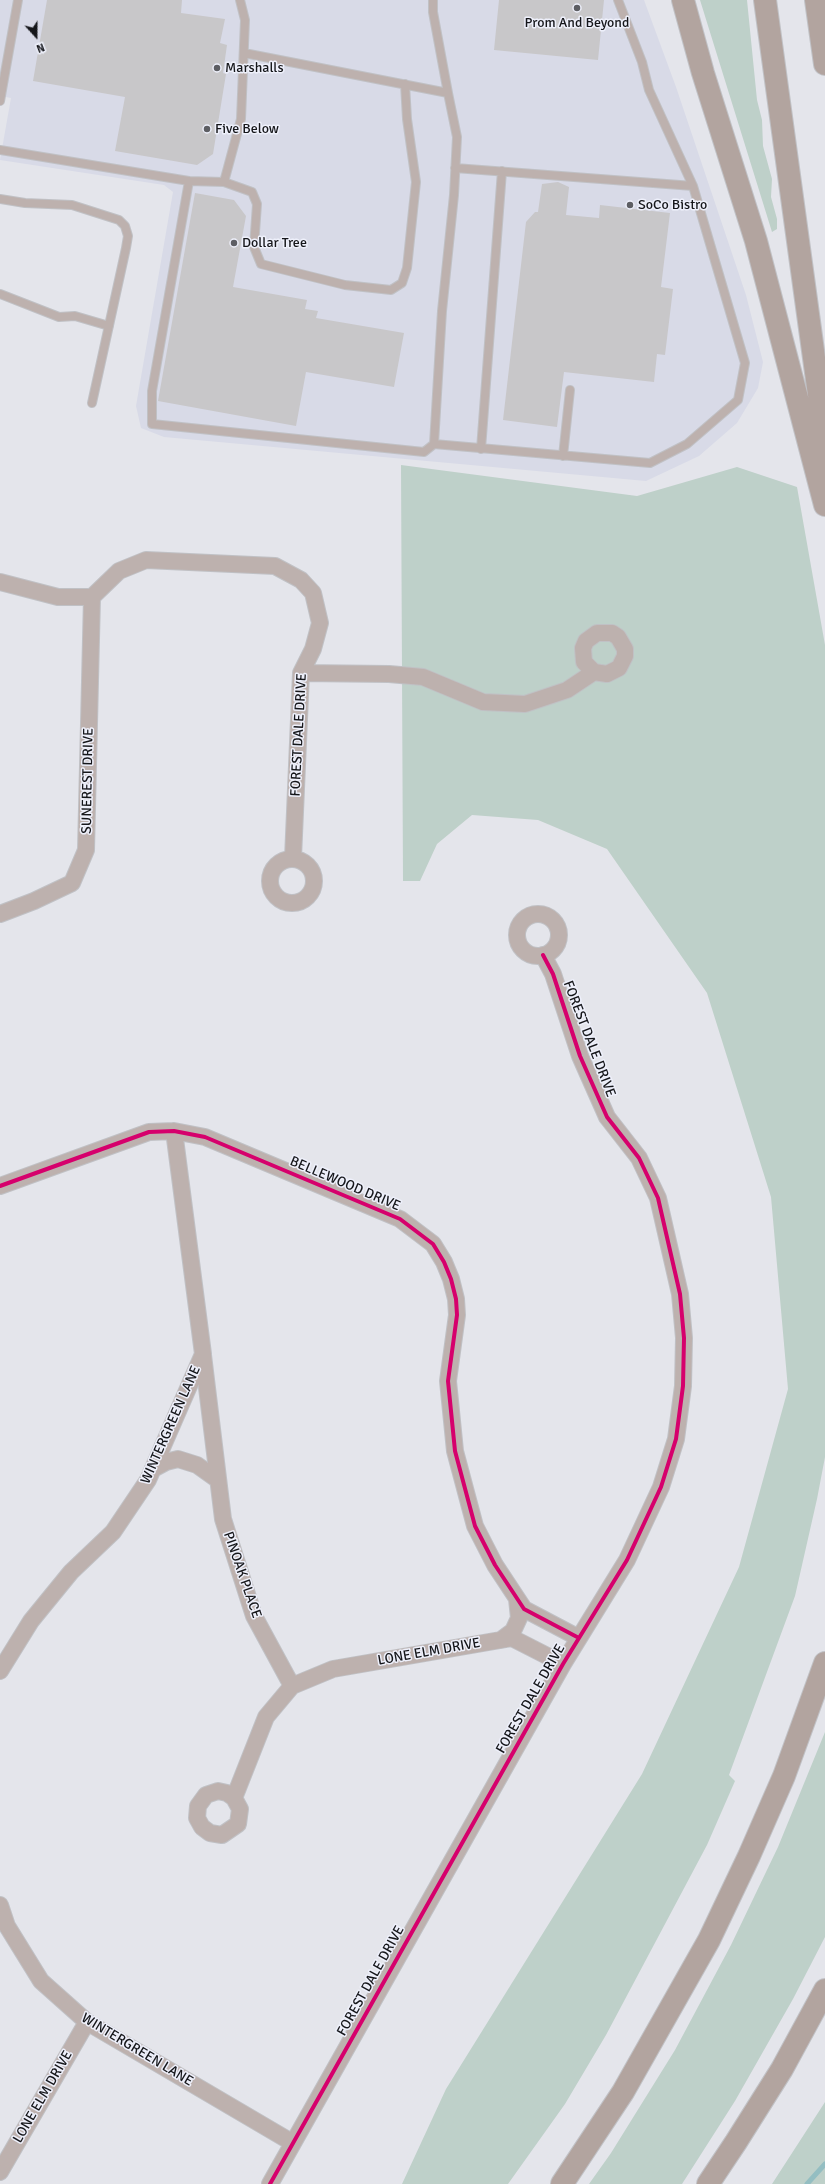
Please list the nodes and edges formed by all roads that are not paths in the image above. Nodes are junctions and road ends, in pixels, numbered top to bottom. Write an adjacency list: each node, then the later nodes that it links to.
1 (18, 0): 10 (lane)
2 (240, 0): 8 (lane)
3 (433, 0): 12 (lane)
4 (618, 0): 19 (lane)
5 (683, 0): 29 (highway)
6 (766, 0): 28 (highway)
7 (816, 0): 9 (highway)
8 (244, 53): 11 (lane); 18 (lane)
9 (825, 64)
10 (2, 77): 13 (lane)
11 (405, 84): 12 (lane); 18 (lane)
12 (448, 93): 15 (lane)
13 (0, 101)
14 (0, 150): 17 (lane)
15 (456, 168): 16 (lane); 25 (lane)
16 (502, 171): 19 (lane); 26 (lane)
17 (189, 181): 18 (lane); 25 (lane)
18 (224, 182)
19 (693, 186): 27 (lane)
20 (0, 199): 22 (lane)
21 (0, 294): 22 (lane)
22 (109, 326): 24 (lane)
23 (570, 390): 27 (lane)
24 (92, 403)
25 (434, 444): 26 (lane)
26 (481, 448): 27 (lane)
27 (563, 456)
28 (825, 476)
29 (825, 505)
30 (0, 582): 31 (street)
31 (92, 597): 33 (street, FOREST DALE DRIVE); 35 (street, SUNEREST DRIVE)
32 (594, 672): 33 (street)
33 (301, 673): 34 (street, FOREST DALE DRIVE)
34 (293, 858)
35 (0, 914)
36 (543, 955): 43 (street, FOREST DALE DRIVE)
37 (174, 1131): 38 (street, BELLEWOOD DRIVE); 39 (street, WINTERGREEN LANE); 42 (street, BELLEWOOD DRIVE)
38 (0, 1186)
39 (202, 1354): 40 (street, WINTERGREEN LANE); 41 (street, PINOAK PLACE)
40 (153, 1469): 41 (street); 47 (street, WINTERGREEN LANE)
41 (218, 1480): 48 (street, PINOAK PLACE)
42 (517, 1599): 43 (street, BELLEWOOD DRIVE); 44 (street, BELLEWOOD DRIVE)
43 (579, 1638): 46 (street, FOREST DALE DRIVE)
44 (501, 1640): 46 (street, LONE ELM DRIVE); 48 (street, LONE ELM DRIVE)
45 (825, 1663): 56 (highway)
46 (563, 1664): 53 (street, FOREST DALE DRIVE)
47 (0, 1671)
48 (292, 1686): 49 (street)
49 (234, 1798)
50 (0, 1905): 52 (street, WINTERGREEN LANE)
51 (825, 1990): 57 (highway)
52 (87, 2022): 53 (street, WINTERGREEN LANE); 54 (street, LONE ELM DRIVE)
53 (293, 2143): 55 (street, FOREST DALE DRIVE)
54 (0, 2172)
55 (270, 2184)
56 (562, 2184)
57 (708, 2184)

